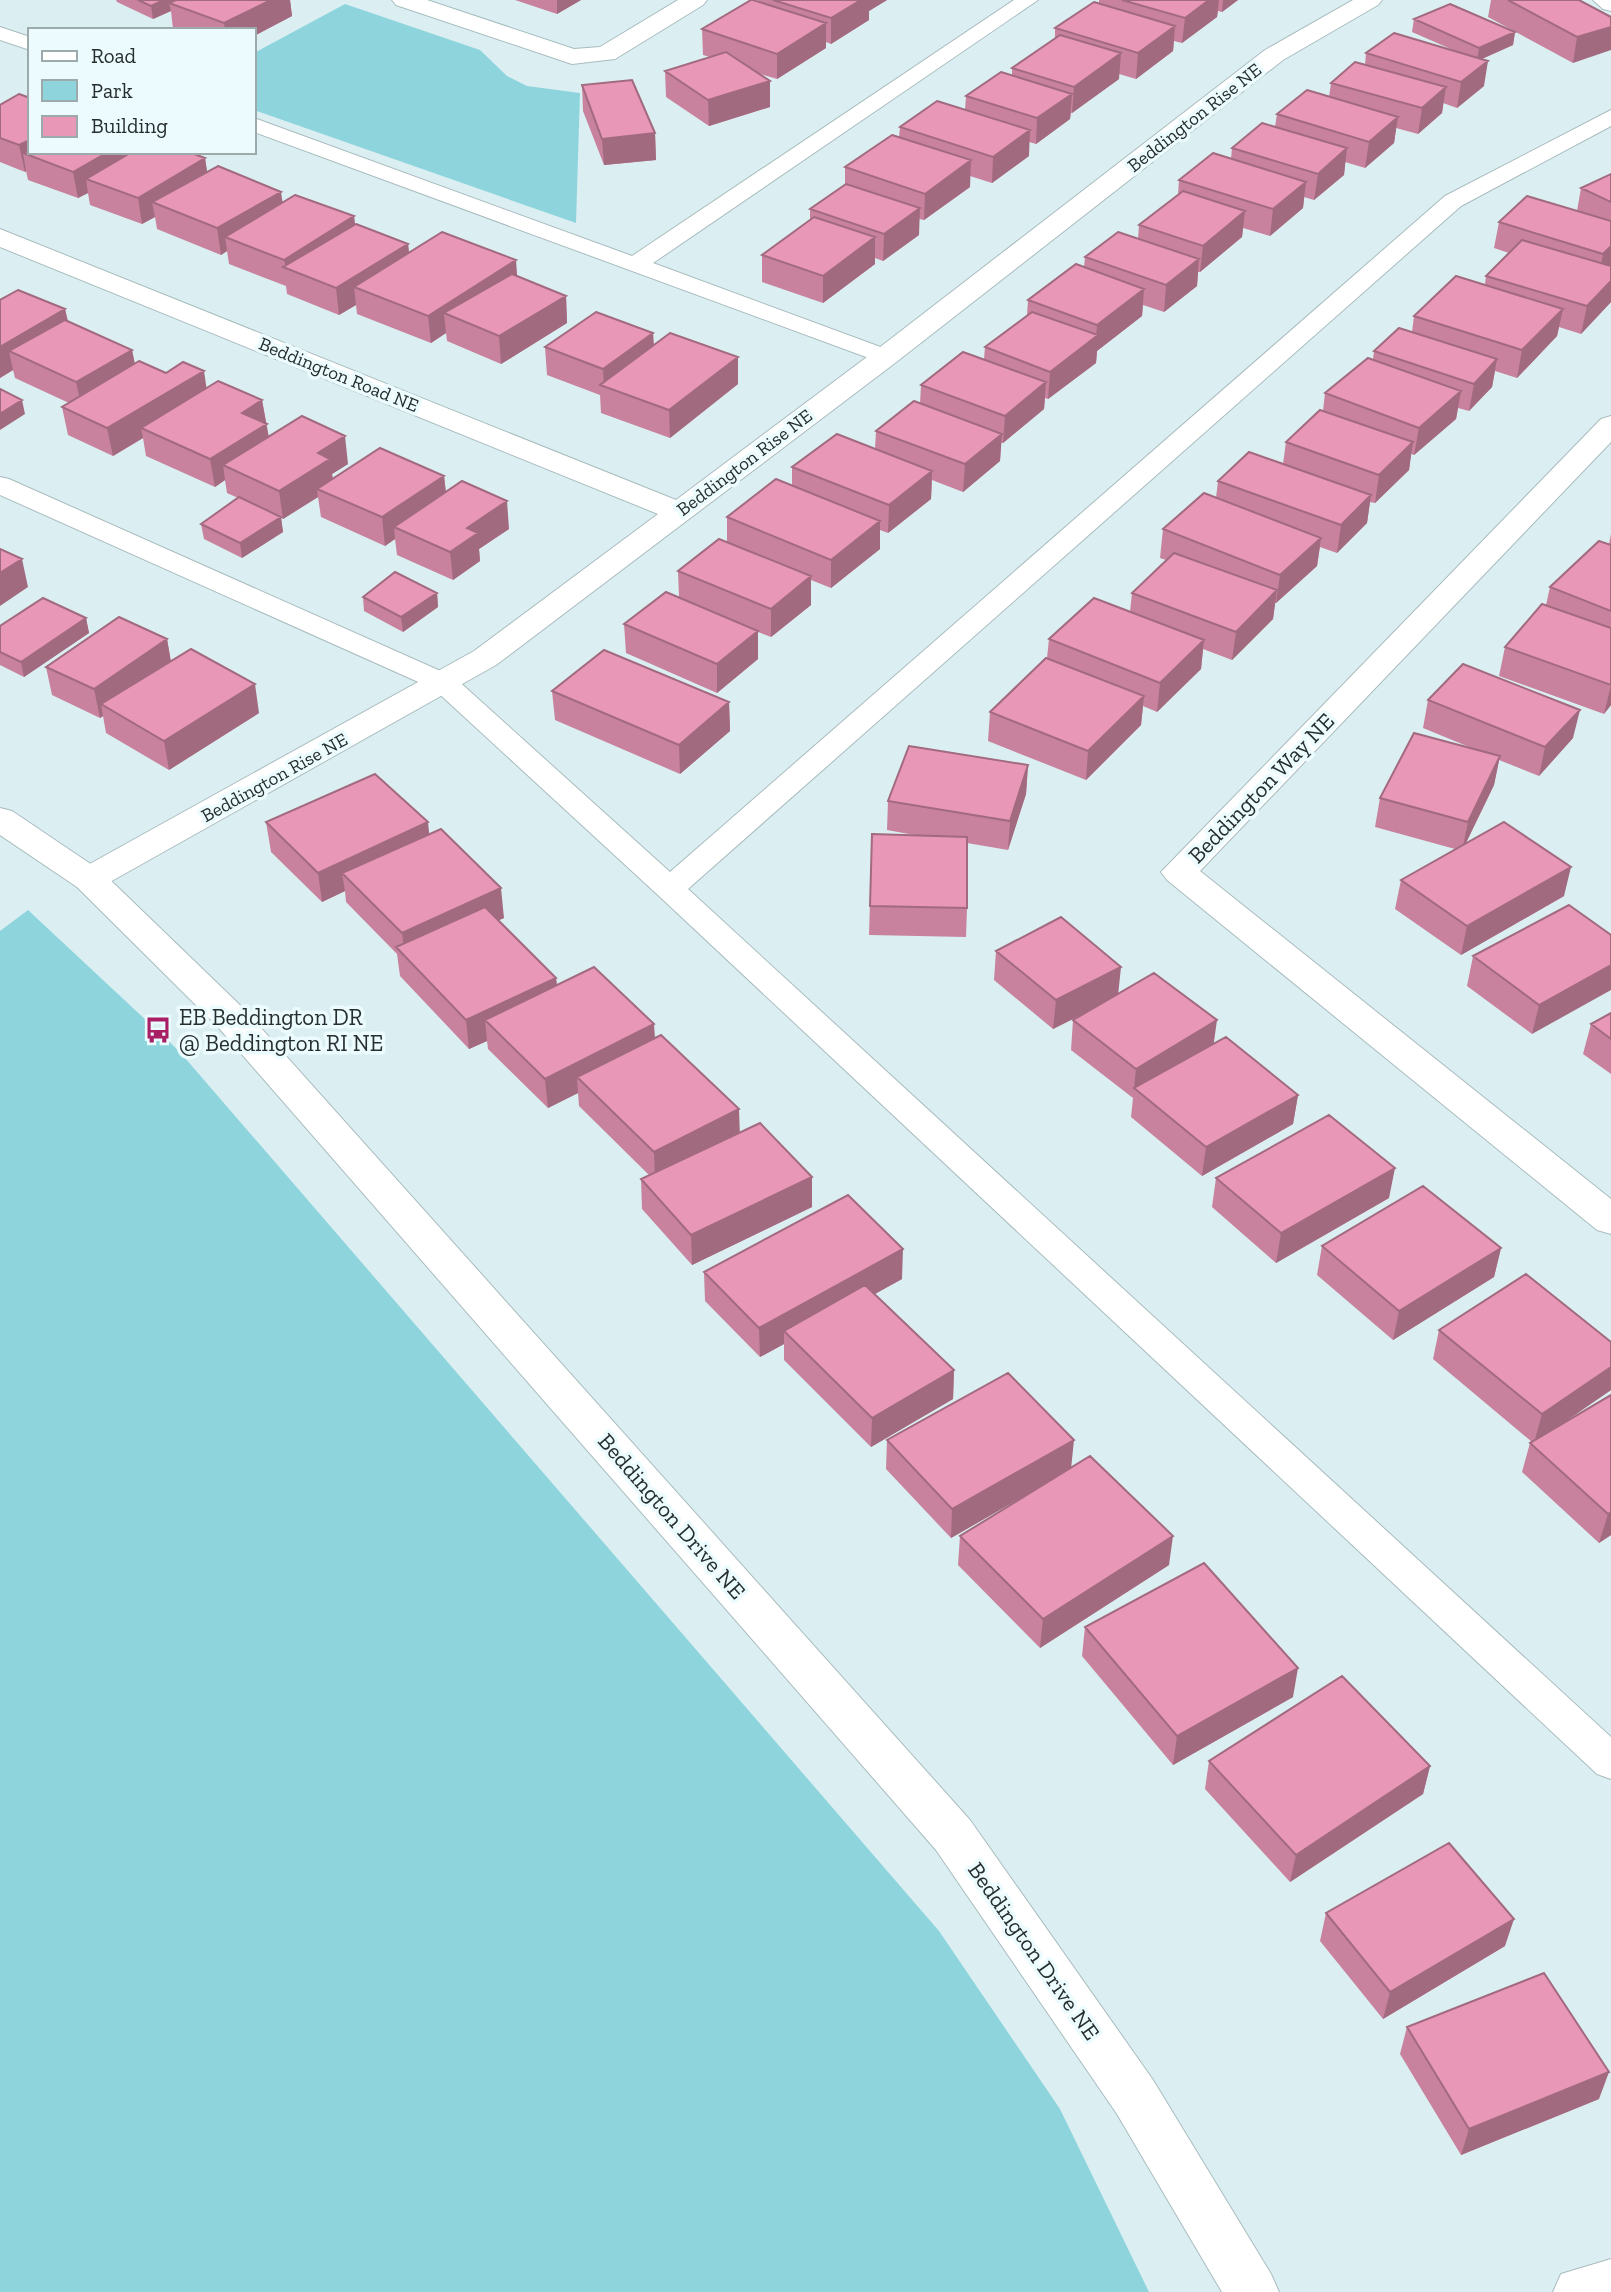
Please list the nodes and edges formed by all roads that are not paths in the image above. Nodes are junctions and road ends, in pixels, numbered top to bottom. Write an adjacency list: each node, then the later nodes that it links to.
1 (404, 0): 2 (street)
2 (695, 0)
3 (1028, 0): 12 (lane)
4 (1370, 0): 13 (street, Beddington Rise NE)
5 (1605, 0): 6 (street)
6 (1611, 4)
7 (0, 33): 8 (lane)
8 (28, 43)
9 (1611, 117): 20 (lane)
10 (256, 126): 12 (lane)
11 (0, 237): 16 (street, Beddington Road NE)
12 (636, 264): 13 (lane)
13 (885, 357): 16 (street, Beddington Rise NE)
14 (1611, 425): 21 (street, Beddington Way NE)
15 (0, 485): 17 (lane)
16 (678, 510): 17 (street, Beddington Rise NE)
17 (443, 683): 19 (street, Beddington Rise NE); 20 (lane)
18 (0, 819): 19 (street, Beddington Drive NE)
19 (89, 879): 24 (street, Beddington Drive NE)
20 (670, 889): 22 (lane)
21 (1611, 1220)
22 (1611, 1762)
23 (1611, 2285): 25 (street)
24 (1252, 2292)
25 (1580, 2292)

